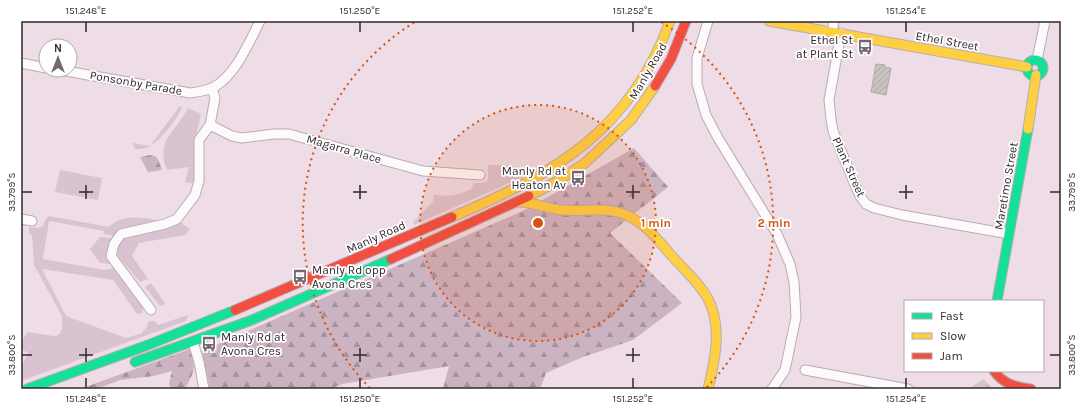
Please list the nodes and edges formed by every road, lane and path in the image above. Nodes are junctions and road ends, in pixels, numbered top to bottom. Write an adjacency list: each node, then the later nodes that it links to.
1 (260, 21): 15 (street)
2 (670, 21): 26 (main road, Manly Road)
3 (686, 21): 18 (main road, Manly Road)
4 (708, 21): 35 (street)
5 (768, 21): 8 (main road, Ethel Street)
6 (834, 21): 8 (street, Plant Street)
7 (1045, 21): 9 (street)
8 (836, 32): 12 (main road, Ethel Street); 23 (street, Plant Street)
9 (1037, 60): 12 (main road); 14 (main road)
10 (21, 63): 11 (street)
11 (38, 66)
12 (1027, 67): 14 (main road)
13 (78, 73): 15 (street, Ponsonby Parade)
14 (1036, 75): 23 (main road, Maretimo Street)
15 (212, 88): 16 (street)
16 (210, 125): 17 (street, Magarra Place); 25 (street)
17 (480, 175)
18 (554, 183): 19 (main road, Manly Road); 20 (main road)
19 (516, 202): 20 (main road); 27 (main road, Manly Road)
20 (556, 209): 34 (main road)
21 (21, 219): 22 (street)
22 (32, 221)
23 (1010, 234): 24 (main road, Maretimo Street)
24 (997, 300)
25 (151, 310)
26 (188, 329): 27 (main road); 32 (main road, Manly Road)
27 (193, 342): 28 (main road, Manly Road); 33 (street)
28 (125, 366)
29 (805, 370): 36 (street)
30 (995, 372): 31 (main road)
31 (1019, 388): 37 (main road)
32 (27, 389)
33 (204, 389)
34 (708, 389)
35 (772, 389)
36 (908, 389)
37 (1031, 389)

